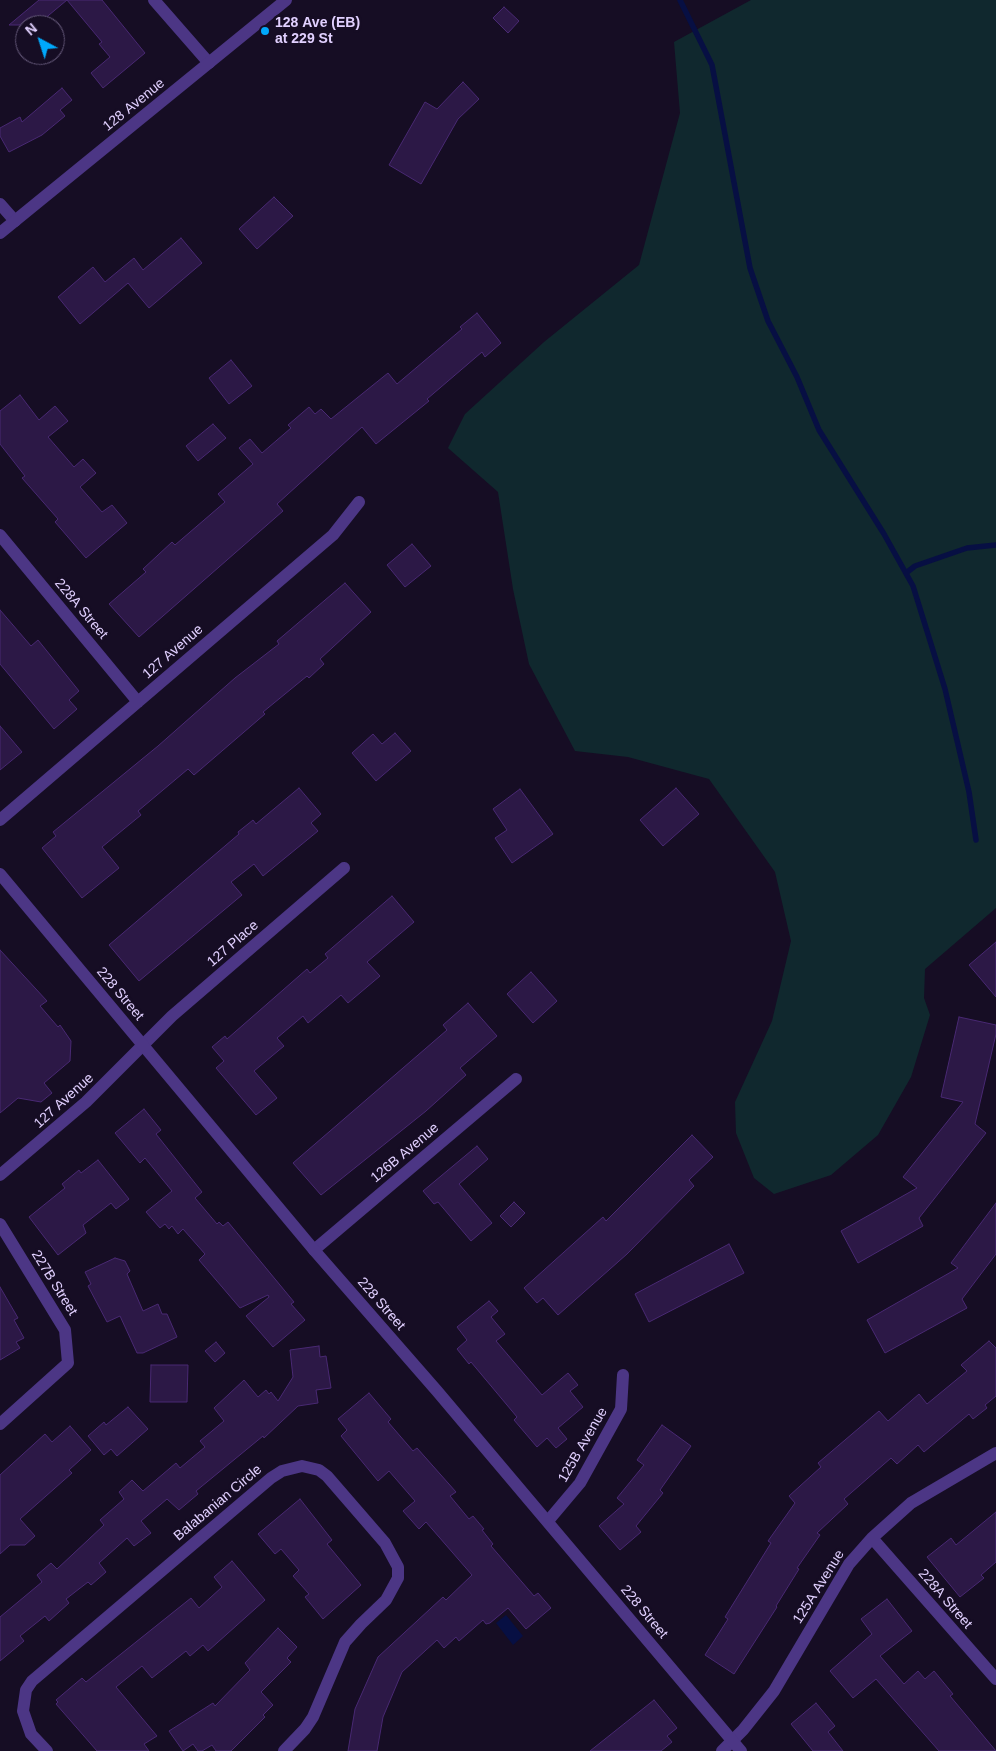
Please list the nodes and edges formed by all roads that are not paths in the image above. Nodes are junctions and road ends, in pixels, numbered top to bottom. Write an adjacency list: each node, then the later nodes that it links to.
1 (154, 0): 3 (street)
2 (286, 0): 3 (street, 128 Avenue)
3 (209, 64): 5 (street, 128 Avenue)
4 (0, 204): 5 (street)
5 (14, 221): 6 (street, 128 Avenue)
6 (0, 233)
7 (359, 502): 9 (street, 127 Avenue)
8 (0, 535): 9 (street, 228A Street)
9 (138, 702): 10 (street, 127 Avenue)
10 (0, 820)
11 (344, 868): 13 (street, 127 Place)
12 (0, 874): 13 (street, 228 Street)
13 (144, 1045): 15 (street, 127 Avenue); 17 (street, 228 Street)
14 (516, 1079): 17 (street, 126B Avenue)
15 (0, 1175)
16 (0, 1224): 19 (street, 227B Street)
17 (314, 1250): 21 (street, 228 Street)
18 (623, 1375): 21 (street, 125B Avenue)
19 (0, 1424)
20 (996, 1453): 22 (street, 125A Avenue)
21 (548, 1521): 24 (street, 228 Street)
22 (872, 1538): 23 (street, 228A Street); 24 (street, 125A Avenue)
23 (996, 1679)
24 (737, 1746): 27 (street, 125A Avenue)
25 (47, 1751): 26 (street, Balabanian Circle)
26 (284, 1751)
27 (722, 1751)

